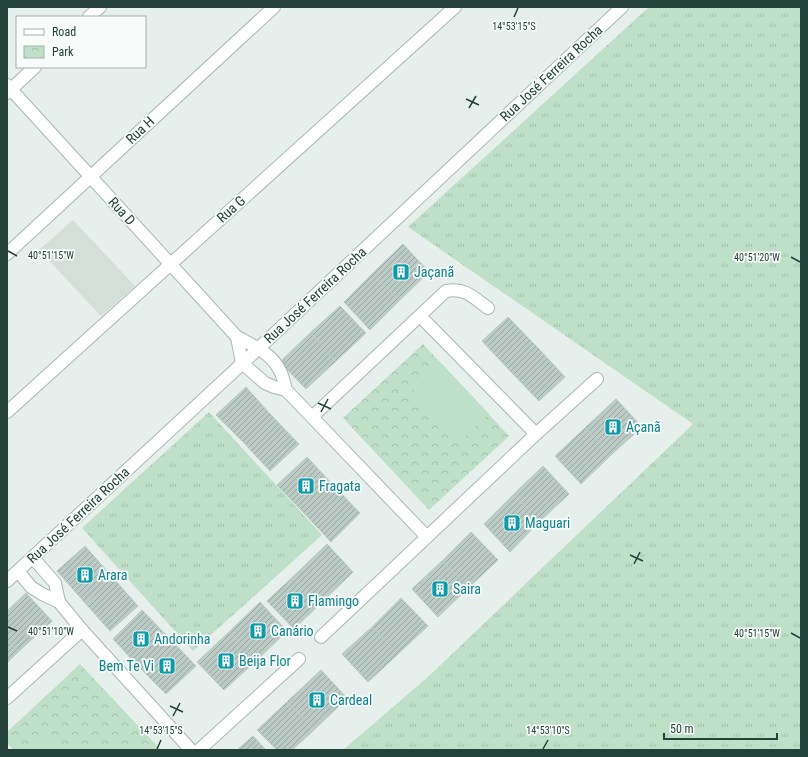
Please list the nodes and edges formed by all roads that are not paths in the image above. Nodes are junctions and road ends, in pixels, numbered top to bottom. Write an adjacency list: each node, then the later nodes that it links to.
1 (100, 7): 5 (street)
2 (274, 7): 8 (street, Rua H)
3 (455, 7): 10 (street, Rua G)
4 (622, 7): 14 (street, Rua José Ferreira Rocha)
5 (90, 16)
6 (34, 68): 7 (street)
7 (8, 89): 8 (street, Rua D)
8 (91, 176): 9 (street, Rua H); 10 (street, Rua D)
9 (7, 254)
10 (170, 263): 13 (street, Rua D); 18 (street, Rua G)
11 (488, 308): 12 (street)
12 (420, 316): 19 (street); 20 (street)
13 (237, 337): 14 (street, Rua D); 15 (street)
14 (259, 348): 15 (street, Rua José Ferreira Rocha); 17 (street, Rua D)
15 (242, 363): 17 (street); 22 (street, Rua José Ferreira Rocha)
16 (597, 379): 20 (street)
17 (286, 390): 19 (street)
18 (7, 412)
19 (312, 416): 21 (street)
20 (536, 434): 21 (street)
21 (427, 536): 27 (street)
22 (33, 558): 23 (street, Rua José Ferreira Rocha); 25 (street)
23 (18, 572): 24 (street, Rua José Ferreira Rocha); 25 (street)
24 (7, 581)
25 (59, 602): 26 (street)
26 (82, 630): 29 (street); 30 (street)
27 (321, 637)
28 (299, 659): 31 (street)
29 (7, 698)
30 (191, 750)
31 (199, 750)

